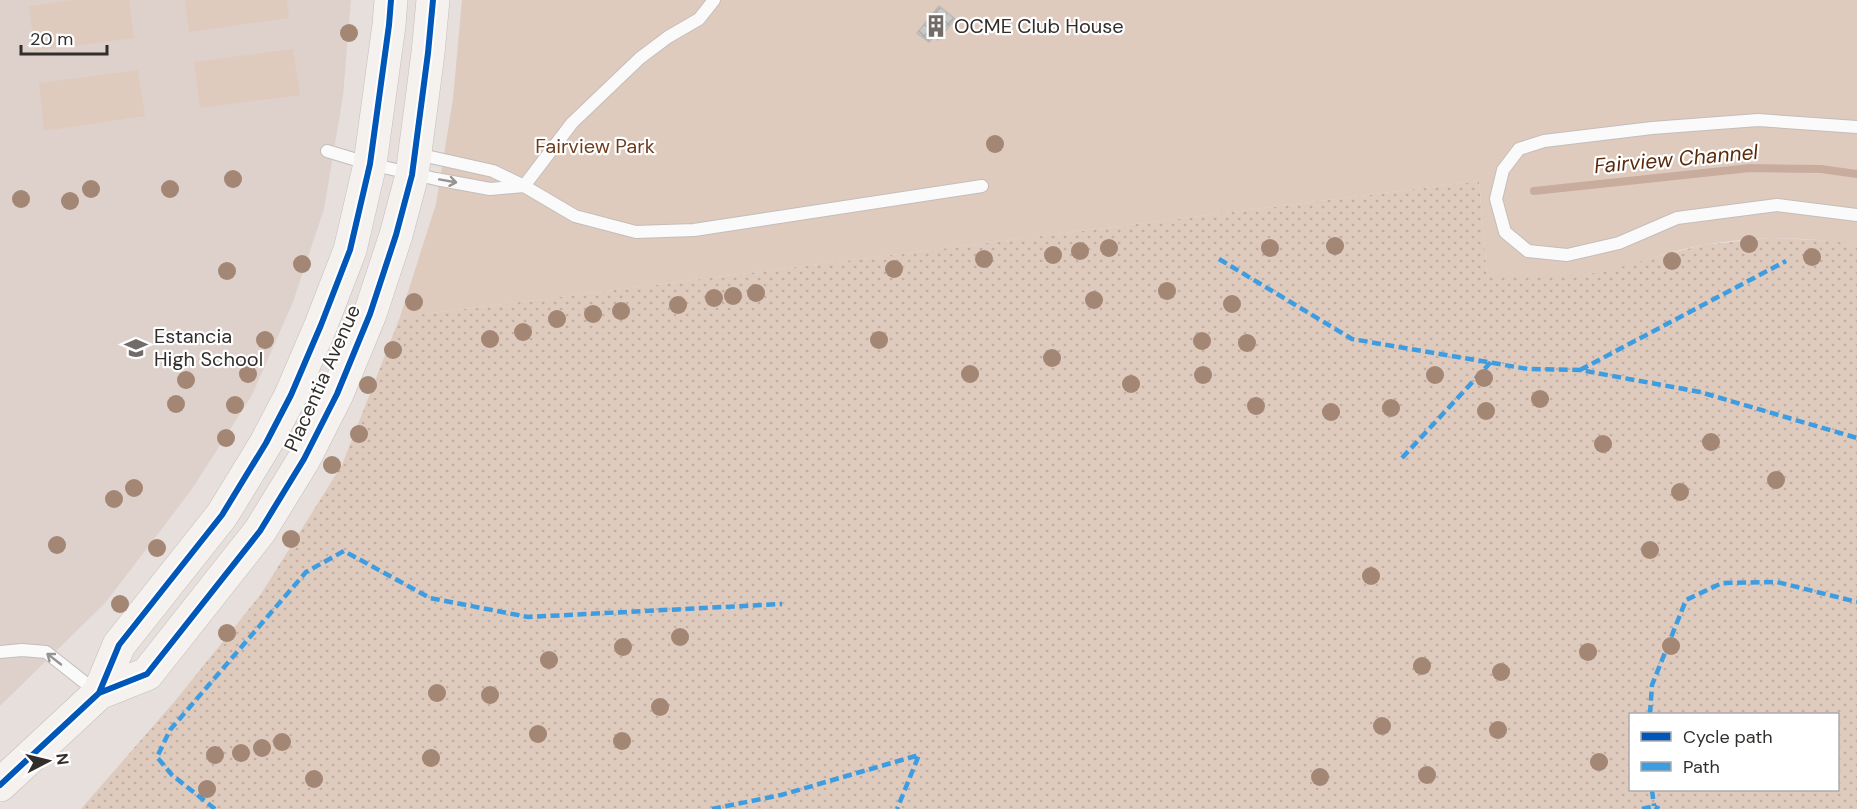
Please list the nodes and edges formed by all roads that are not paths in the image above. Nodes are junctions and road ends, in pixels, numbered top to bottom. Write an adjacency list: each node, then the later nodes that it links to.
1 (391, 0): 6 (main road, Placentia Avenue)
2 (433, 0): 7 (main road, Placentia Avenue)
3 (714, 0): 8 (lane)
4 (1857, 127): 10 (lane)
5 (327, 151): 6 (lane)
6 (370, 164): 7 (lane); 12 (main road, Placentia Avenue)
7 (414, 164): 8 (lane); 8 (lane, one-way to 8); 12 (main road, Placentia Avenue)
8 (525, 186): 9 (lane)
9 (982, 186)
10 (1857, 215)
11 (0, 652): 12 (lane, one-way to 11)
12 (99, 693): 13 (main road, Placentia Avenue)
13 (0, 785)

